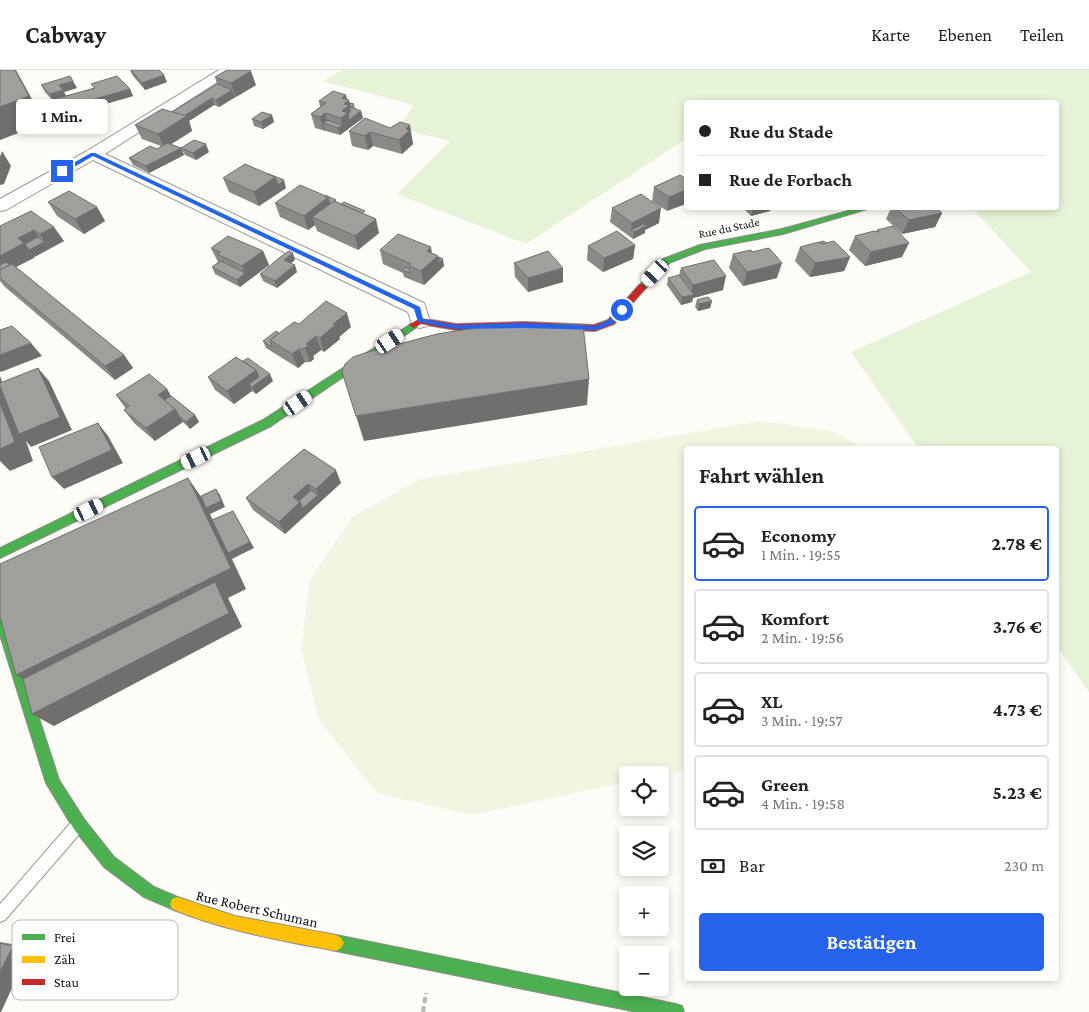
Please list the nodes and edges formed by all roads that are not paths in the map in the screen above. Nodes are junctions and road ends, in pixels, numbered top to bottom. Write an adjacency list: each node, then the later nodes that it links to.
1 (229, 70): 2 (street)
2 (93, 154): 3 (street); 5 (street)
3 (0, 206)
4 (859, 210): 5 (street, Rue du Stade)
5 (420, 321): 6 (street)
6 (0, 553)
7 (0, 616): 8 (street, Rue Robert Schuman)
8 (79, 824): 9 (lane); 10 (street, Rue Robert Schuman)
9 (0, 915)
10 (676, 1012)

